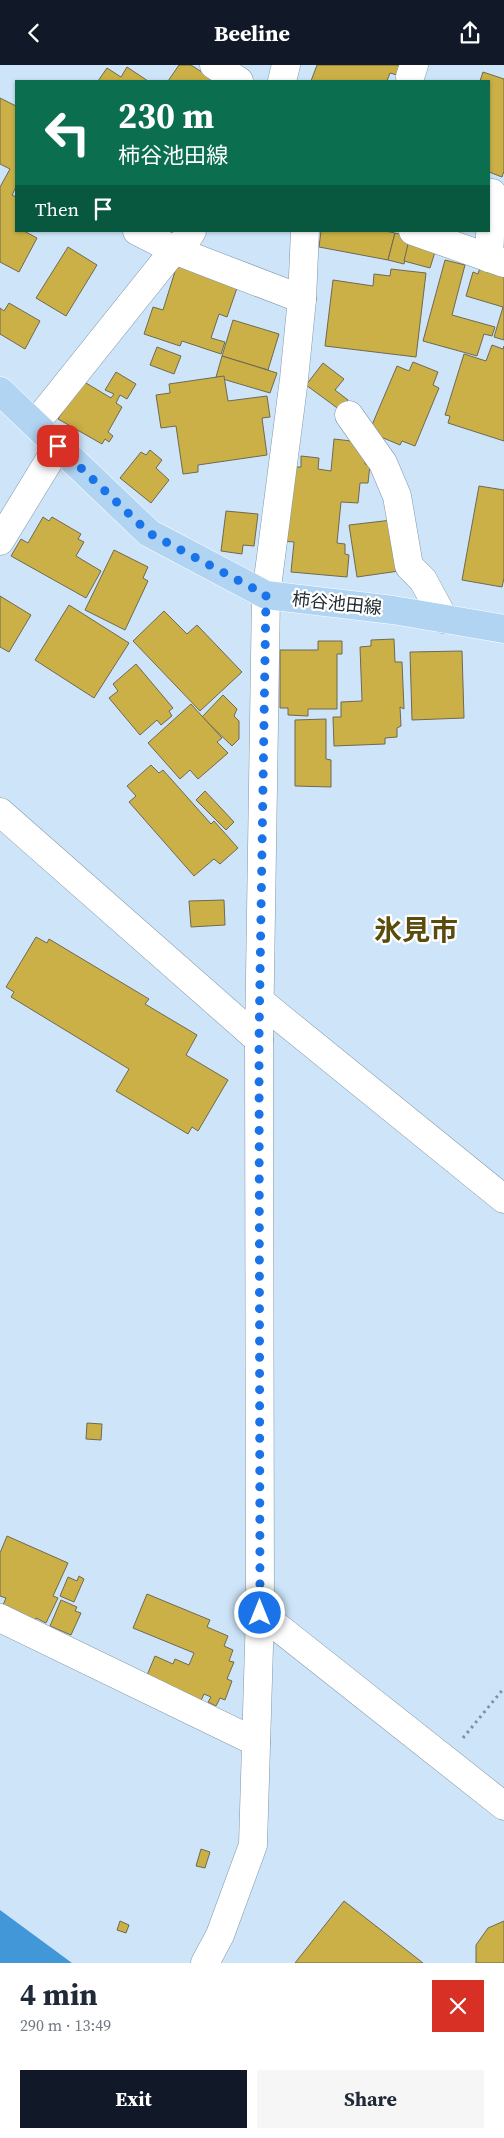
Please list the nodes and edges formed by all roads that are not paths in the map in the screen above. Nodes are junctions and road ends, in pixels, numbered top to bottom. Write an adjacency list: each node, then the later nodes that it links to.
1 (214, 65): 3 (street)
2 (286, 65): 4 (street)
3 (237, 80)
4 (282, 80)
5 (492, 193): 10 (street)
6 (142, 232): 9 (street)
7 (305, 232): 11 (street)
8 (416, 232): 10 (street)
9 (183, 240): 11 (street); 14 (street)
10 (497, 260)
11 (302, 299): 17 (street)
12 (0, 391): 14 (main road, 柿谷池田線)
13 (348, 415): 18 (street)
14 (34, 424): 15 (main road, 柿谷池田線)
15 (58, 446): 16 (street); 17 (main road, 柿谷池田線)
16 (0, 541)
17 (266, 595): 18 (main road, 柿谷池田線); 21 (street)
18 (444, 619): 19 (main road, 柿谷池田線)
19 (504, 629)
20 (0, 813): 22 (street)
21 (261, 1003): 22 (street); 23 (street)
22 (259, 1040): 24 (street)
23 (504, 1199)
24 (260, 1613): 26 (street); 27 (street)
25 (0, 1618): 26 (street)
26 (256, 1742): 28 (street)
27 (504, 1806)
28 (205, 1963)

